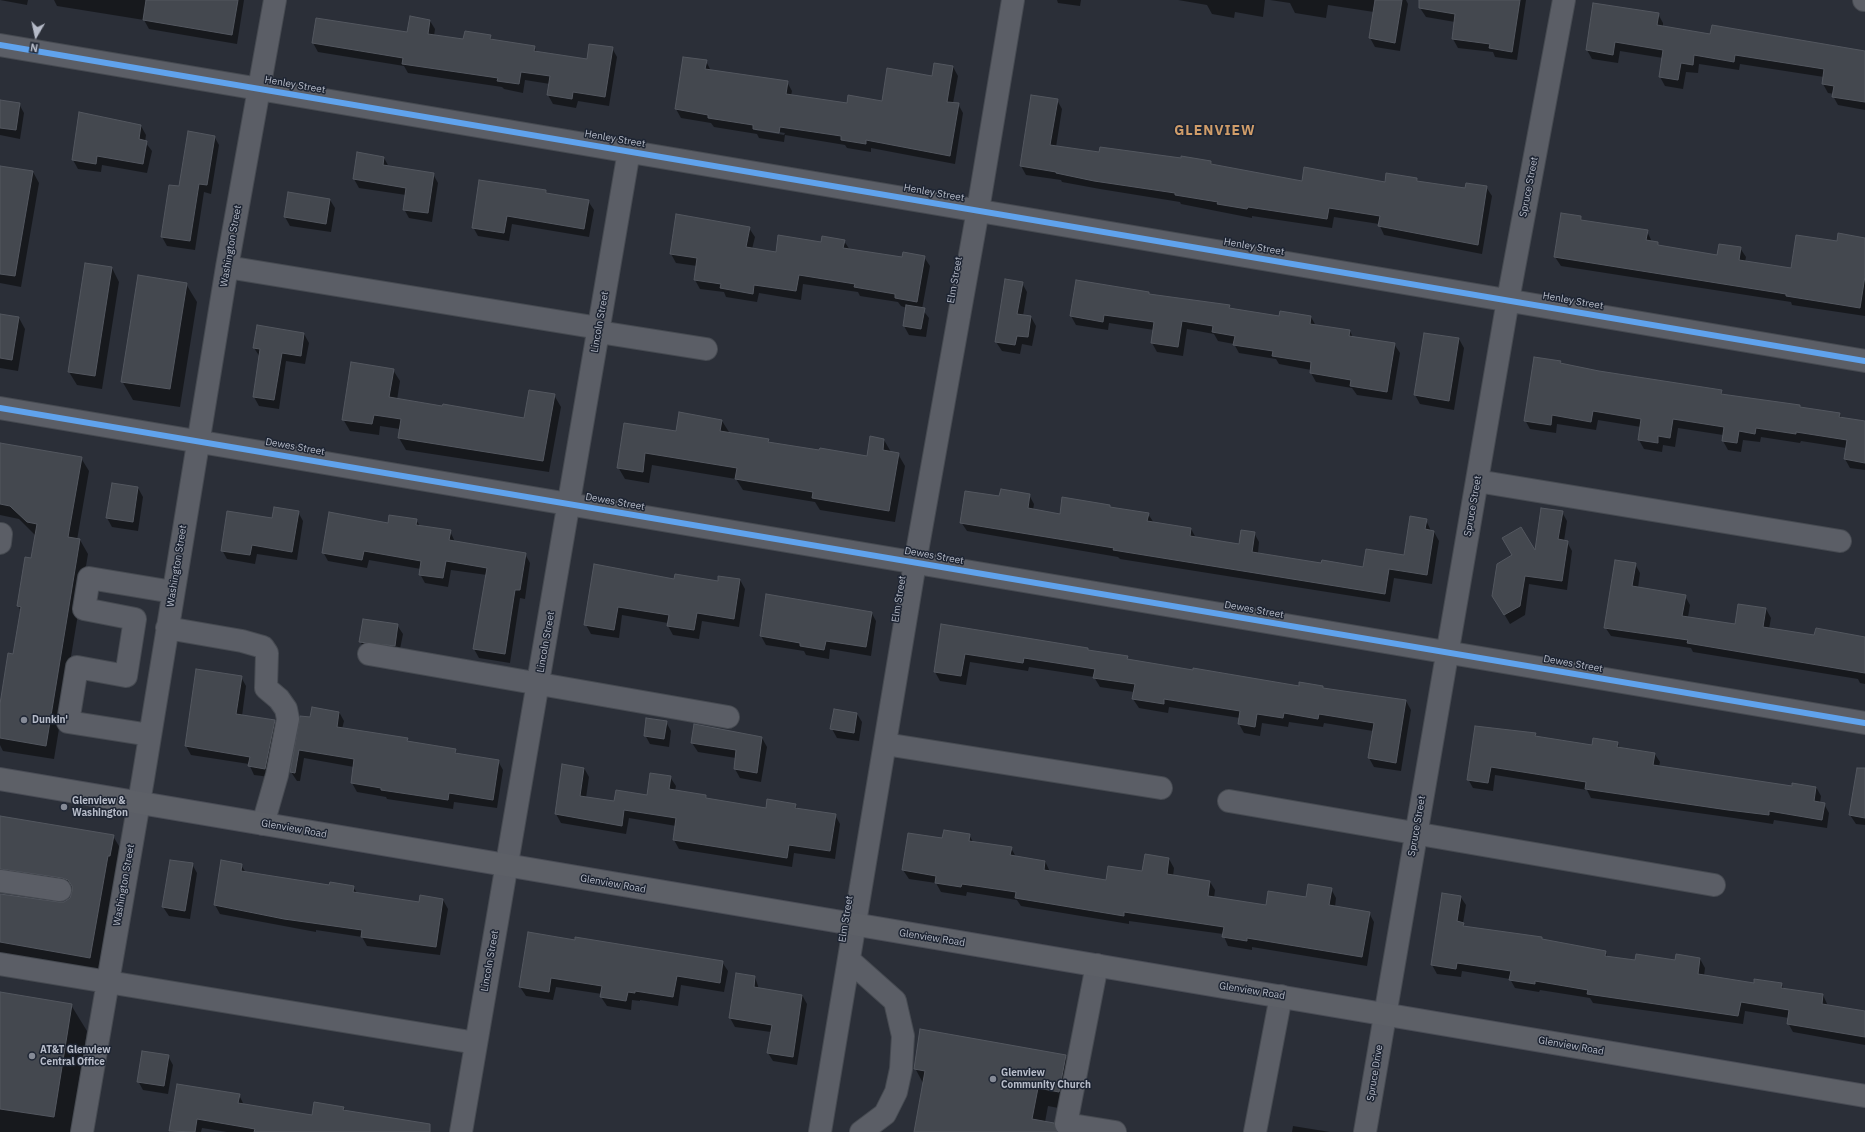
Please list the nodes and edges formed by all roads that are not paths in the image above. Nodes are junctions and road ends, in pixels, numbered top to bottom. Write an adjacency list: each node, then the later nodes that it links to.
1 (275, 0): 5 (street, Washington Street)
2 (1013, 0): 7 (street, Elm Street)
3 (1564, 0): 9 (street, Spruce Street)
4 (0, 45): 5 (street, Henley Street)
5 (260, 89): 6 (street, Henley Street); 8 (street, Washington Street)
6 (629, 151): 7 (street, Henley Street); 10 (street, Lincoln Street)
7 (978, 210): 9 (street, Henley Street); 20 (street, Elm Street)
8 (226, 267): 10 (street); 14 (street, Washington Street)
9 (1508, 300): 12 (street, Henley Street); 15 (street, Spruce Street)
10 (599, 330): 11 (street); 16 (street, Lincoln Street)
11 (706, 349)
12 (1865, 360)
13 (0, 408): 14 (street, Dewes Street)
14 (197, 441): 16 (street, Dewes Street); 21 (street, Washington Street)
15 (1477, 481): 18 (street); 23 (street, Spruce Street)
16 (570, 504): 20 (street, Dewes Street); 25 (street, Lincoln Street)
17 (0, 534): 19 (street)
18 (1840, 540)
19 (0, 543)
20 (915, 562): 23 (street, Dewes Street); 29 (street, Elm Street)
21 (173, 592): 22 (street, Washington Street); 28 (street)
22 (167, 628): 28 (street, Washington Street); 34 (street)
23 (1448, 653): 27 (street, Dewes Street); 35 (street, Spruce Street)
24 (369, 654): 25 (street)
25 (538, 685): 26 (street); 36 (street, Lincoln Street)
26 (728, 717)
27 (1865, 723)
28 (150, 735): 33 (street, Washington Street)
29 (885, 744): 31 (street); 40 (street, Elm Street)
30 (0, 779): 33 (main road, Glenview Road)
31 (1161, 788)
32 (1229, 801): 35 (street)
33 (139, 802): 34 (main road, Glenview Road); 44 (street, Washington Street)
34 (263, 824): 36 (main road, Glenview Road)
35 (1416, 834): 38 (street); 46 (street, Spruce Street)
36 (506, 866): 40 (main road, Glenview Road); 47 (street, Lincoln Street)
37 (0, 881): 39 (street)
38 (1714, 885)
39 (60, 890)
40 (855, 925): 41 (street, Elm Street); 43 (main road, Glenview Road)
41 (849, 960): 51 (street, Elm Street); 52 (street)
42 (0, 964): 44 (street)
43 (1097, 965): 45 (main road, Glenview Road); 53 (street)
44 (108, 981): 47 (street); 49 (street, Washington Street)
45 (1281, 996): 46 (main road, Glenview Road); 54 (street)
46 (1385, 1013): 48 (main road, Glenview Road); 55 (street, Spruce Drive)
47 (476, 1044): 50 (street, Lincoln Street)
48 (1865, 1096)
49 (82, 1132)
50 (461, 1132)
51 (820, 1132)
52 (861, 1132)
53 (1115, 1132)
54 (1255, 1132)
55 (1365, 1132)

